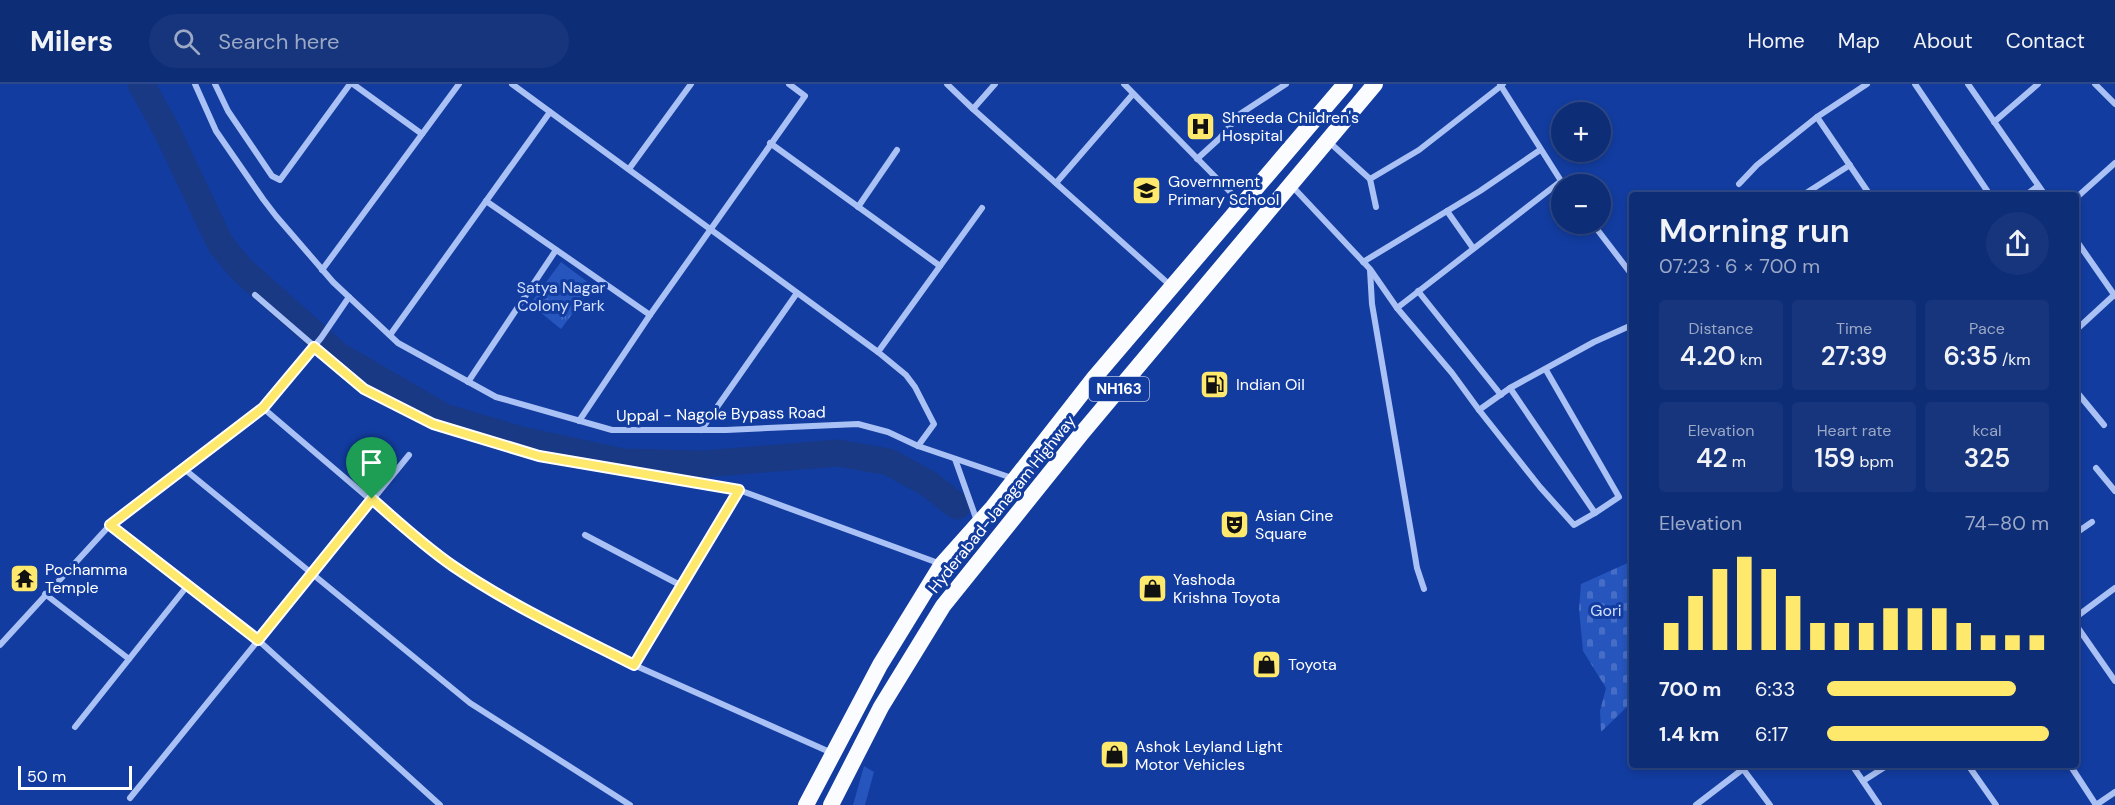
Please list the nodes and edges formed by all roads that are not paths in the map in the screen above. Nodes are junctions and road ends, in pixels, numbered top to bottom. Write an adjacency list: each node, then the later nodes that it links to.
1 (195, 84): 64 (street, Uppal - Nagole Bypass Road)
2 (215, 84): 3 (street)
3 (351, 84): 26 (street)
4 (459, 84): 26 (street)
5 (512, 84): 23 (street)
6 (691, 84): 34 (street)
7 (789, 84): 28 (street)
8 (948, 84): 22 (street)
9 (995, 84): 22 (street)
10 (1124, 84): 20 (street)
11 (1286, 84): 31 (street)
12 (1345, 84): 49 (highway, Hyderabad-Janagam Highway / NH163)
13 (1375, 84): 27 (highway, Hyderabad-Janagam Highway / NH163)
14 (1867, 84): 24 (street)
15 (1915, 84): 44 (street)
16 (1968, 84): 25 (street)
17 (2038, 84): 25 (street)
18 (2095, 84): 21 (street)
19 (1501, 85): 30 (street); 36 (street)
20 (1133, 94): 31 (street); 37 (street)
21 (2115, 104)
22 (973, 109): 37 (street)
23 (550, 111): 34 (street); 48 (street)
24 (1817, 117): 33 (street); 39 (street)
25 (1994, 122): 40 (street)
26 (422, 134): 64 (street)
27 (1327, 141): 36 (street); 38 (highway, Hyderabad-Janagam Highway / NH163)
28 (770, 144): 50 (street); 54 (street)
29 (897, 150): 50 (street)
30 (1540, 150): 35 (street); 53 (street)
31 (1197, 159): 49 (street)
32 (2115, 163): 47 (street)
33 (1850, 165): 42 (street); 43 (street)
34 (629, 169): 54 (street)
35 (1556, 174)
36 (1370, 179): 51 (street)
37 (1056, 183): 58 (street)
38 (1291, 184): 61 (street); 132 (highway, Hyderabad-Janagam Highway / NH163)
39 (1739, 184)
40 (2038, 186): 45 (street); 46 (street)
41 (1551, 191): 59 (street)
42 (1808, 192)
43 (1868, 192)
44 (1988, 192)
45 (2030, 192)
46 (2043, 192)
47 (2079, 195)
48 (486, 201): 60 (street); 76 (street)
49 (1241, 204): 66 (highway, Hyderabad-Janagam Highway / NH163)
50 (858, 207): 62 (street)
51 (1376, 207)
52 (982, 208): 62 (street)
53 (1447, 211): 59 (street); 61 (street)
54 (711, 228): 68 (street); 73 (street)
55 (1601, 234): 65 (street)
56 (1134, 240): 58 (street)
57 (2079, 244): 70 (street)
58 (1127, 247): 66 (street)
59 (1473, 248): 67 (street)
60 (556, 250): 73 (street); 80 (street)
61 (1363, 262): 63 (street)
62 (940, 266): 78 (street)
63 (1370, 269): 72 (street); 109 (street)
64 (322, 270): 71 (street, Uppal - Nagole Bypass Road)
65 (1629, 271)
66 (1171, 286): 94 (highway, Hyderabad-Janagam Highway / NH163)
67 (1418, 291): 72 (street); 82 (street)
68 (797, 293): 78 (street); 88 (street)
69 (255, 295): 77 (street)
70 (2115, 296): 75 (street)
71 (349, 297): 76 (street, Uppal - Nagole Bypass Road); 77 (street)
72 (1397, 308): 85 (street)
73 (650, 315): 86 (street)
74 (1629, 326): 79 (street)
75 (2079, 327)
76 (390, 335): 80 (street, Uppal - Nagole Bypass Road)
77 (315, 346): 84 (street); 95 (street)
78 (878, 352): 89 (street)
79 (1546, 370): 81 (street); 98 (street)
80 (468, 382): 86 (street, Uppal - Nagole Bypass Road)
81 (1510, 388): 82 (street); 98 (street)
82 (1501, 395): 85 (street)
83 (2079, 395): 87 (street)
84 (263, 408): 92 (street); 97 (street)
85 (1479, 410): 98 (street)
86 (579, 421): 88 (street, Uppal - Nagole Bypass Road)
87 (2104, 425)
88 (701, 430): 89 (street, Uppal - Nagole Bypass Road)
89 (918, 446): 91 (street, Uppal - Nagole Bypass Road)
90 (409, 455): 97 (street)
91 (955, 459): 94 (street, Uppal - Nagole Bypass Road); 100 (street)
92 (183, 468): 101 (street); 105 (street)
93 (2096, 468): 96 (street)
94 (1015, 479): 100 (highway, Hyderabad-Janagam Highway / NH163)
95 (739, 490): 104 (street); 107 (street)
96 (2115, 491)
97 (372, 499): 105 (street); 116 (street)
98 (1595, 513)
99 (2092, 522): 102 (street)
100 (978, 524): 104 (highway, Hyderabad-Janagam Highway / NH163)
101 (110, 525): 106 (street); 110 (street)
102 (2079, 531)
103 (585, 535): 107 (street)
104 (942, 564): 119 (highway, Hyderabad-Janagam Highway / NH163)
105 (312, 573): 113 (street); 130 (street)
106 (188, 585): 113 (street); 115 (street)
107 (682, 586): 116 (street)
108 (2115, 588): 111 (street)
109 (1424, 589)
110 (45, 594): 114 (street); 115 (street)
111 (2079, 614)
112 (2079, 629): 117 (street)
113 (258, 640): 128 (street); 129 (street)
114 (0, 645)
115 (129, 659): 118 (street)
116 (634, 665): 119 (street)
117 (2115, 681)
118 (75, 727)
119 (832, 754): 131 (highway, Hyderabad-Janagam Highway / NH163)
120 (1745, 768): 133 (street)
121 (1747, 768): 134 (street)
122 (1854, 768): 126 (street)
123 (1882, 768): 126 (street)
124 (1970, 768): 136 (street)
125 (2072, 768): 137 (street)
126 (1863, 781): 135 (street)
127 (2115, 792): 137 (street)
128 (130, 798)
129 (436, 804)
130 (630, 805)
131 (806, 805)
132 (831, 805)
133 (1696, 805)
134 (1770, 805)
135 (1879, 805)
136 (1996, 805)
137 (2096, 805)

